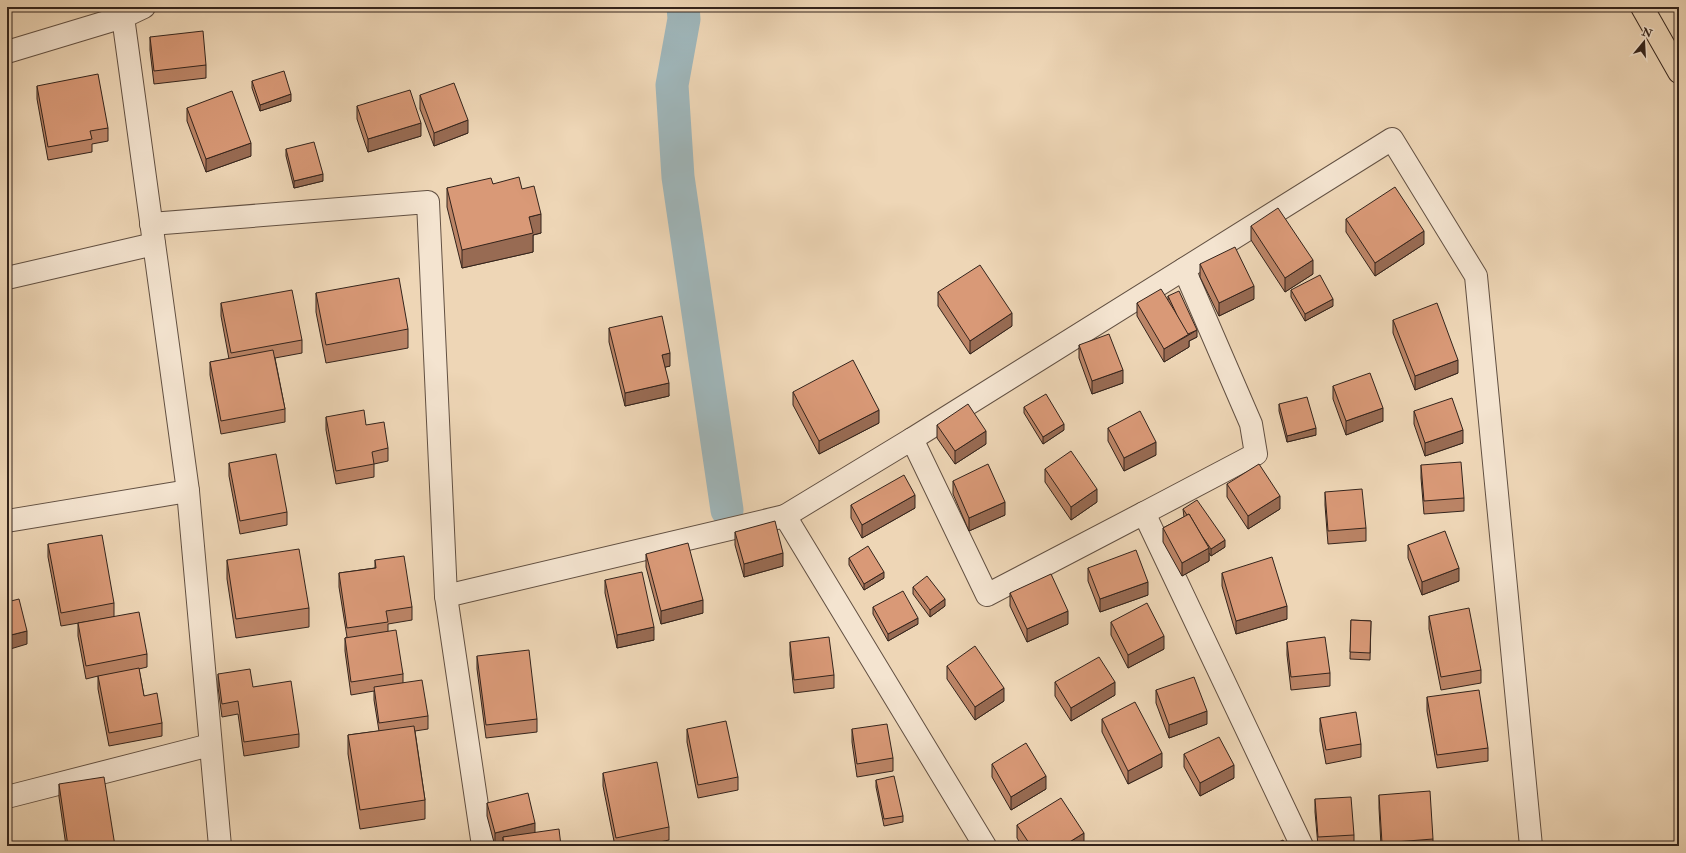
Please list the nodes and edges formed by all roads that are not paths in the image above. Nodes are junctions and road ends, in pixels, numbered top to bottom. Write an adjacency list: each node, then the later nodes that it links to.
1 (144, 7): 3 (street)
2 (1642, 7): 5 (highway)
3 (123, 17): 4 (street); 6 (street)
4 (7, 52)
5 (1679, 72)
6 (152, 234): 8 (street); 10 (street); 14 (street)
7 (1184, 269): 9 (street); 11 (street); 21 (street)
8 (7, 278)
9 (912, 439): 11 (street); 12 (street)
10 (188, 491): 13 (street); 15 (street)
11 (1144, 513): 20 (street)
12 (785, 516): 14 (street); 19 (street)
13 (7, 521)
14 (446, 596): 18 (street)
15 (210, 745): 16 (street); 17 (street)
16 (7, 797)
17 (220, 846)
18 (484, 846)
19 (985, 846)
20 (1302, 846)
21 (1531, 846)

